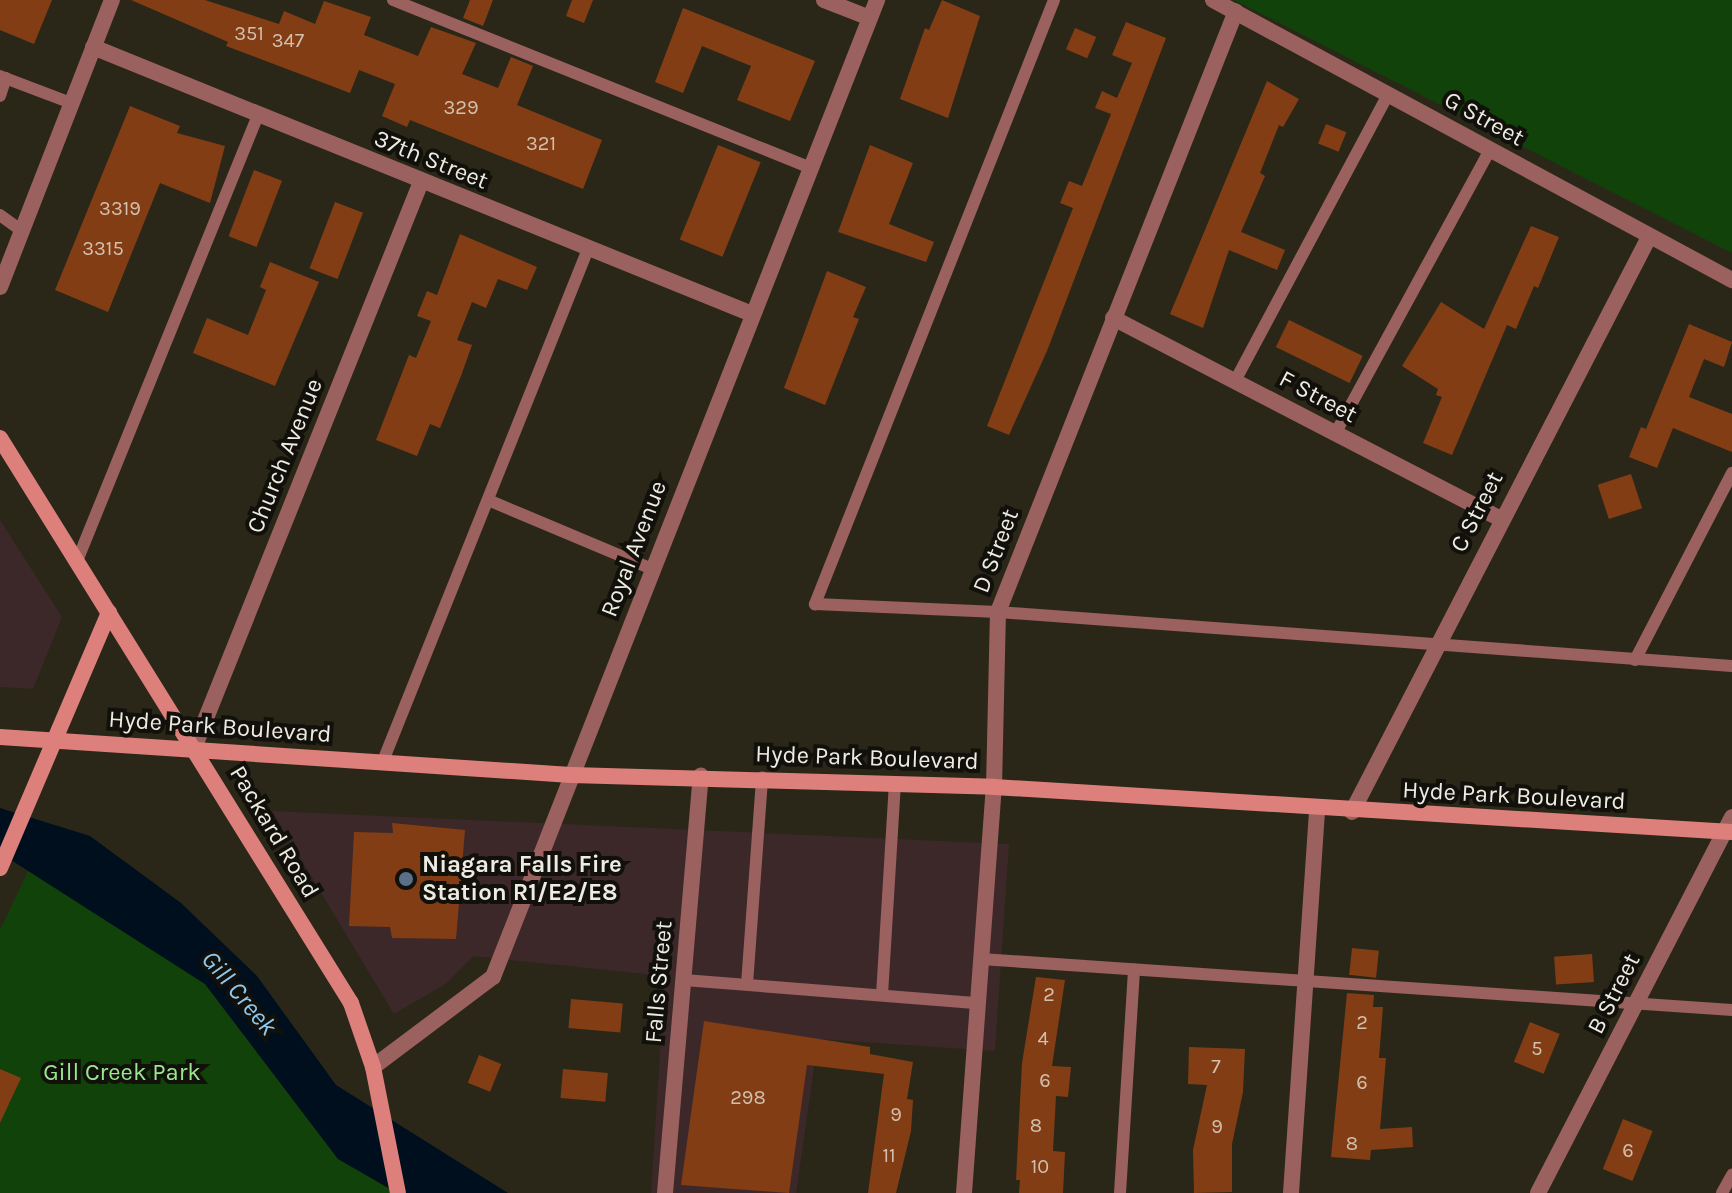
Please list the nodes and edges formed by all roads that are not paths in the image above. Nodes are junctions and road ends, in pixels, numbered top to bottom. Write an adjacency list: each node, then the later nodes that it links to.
1 (112, 0): 9 (street)
2 (393, 0): 16 (lane)
3 (824, 0): 8 (street)
4 (877, 0): 8 (street, Royal Avenue)
5 (1054, 0): 35 (lane)
6 (1213, 0): 7 (street, G Street)
7 (1236, 11): 11 (street, G Street); 25 (street, D Street)
8 (870, 18): 16 (street, Royal Avenue)
9 (93, 47): 13 (street); 14 (street, 37th Street)
10 (3, 77): 12 (lane); 13 (lane)
11 (1388, 94): 15 (street, G Street); 26 (lane)
12 (0, 96)
13 (71, 103): 19 (street)
14 (258, 115): 17 (street, 37th Street); 32 (lane)
15 (1490, 150): 20 (street, G Street); 27 (lane)
16 (810, 168): 24 (street, Royal Avenue)
17 (421, 182): 21 (street, 37th Street); 41 (street, Church Avenue)
18 (0, 215): 19 (lane)
19 (22, 231): 23 (street)
20 (1649, 237): 22 (street, G Street); 31 (street, C Street)
21 (588, 249): 24 (street, 37th Street); 30 (lane)
22 (1732, 280)
23 (0, 287)
24 (752, 314): 33 (street, Royal Avenue)
25 (1113, 318): 26 (street, F Street); 35 (street, D Street)
26 (1235, 381): 27 (street, F Street)
27 (1335, 434): 31 (street, F Street)
28 (0, 438): 32 (main road, Packard Road)
29 (1732, 473): 37 (lane)
30 (488, 500): 33 (lane); 42 (lane)
31 (1500, 519): 36 (street, C Street)
32 (77, 561): 34 (main road, Packard Road)
33 (652, 569): 43 (street, Royal Avenue)
34 (109, 612): 40 (main road); 41 (main road, Packard Road)
35 (998, 612): 36 (lane); 47 (street, D Street)
36 (1435, 647): 37 (lane); 49 (street, C Street)
37 (1635, 660): 38 (lane)
38 (1732, 666)
39 (0, 737): 40 (main road, Hyde Park Boulevard)
40 (55, 741): 41 (main road, Hyde Park Boulevard); 51 (main road)
41 (194, 748): 42 (main road, Hyde Park Boulevard); 61 (main road, Packard Road)
42 (383, 761): 43 (main road, Hyde Park Boulevard)
43 (571, 775): 44 (main road, Hyde Park Boulevard); 61 (street, Royal Avenue)
44 (701, 776): 45 (main road, Hyde Park Boulevard); 55 (street, Falls Street)
45 (762, 778): 46 (main road, Hyde Park Boulevard); 56 (lane)
46 (895, 783): 47 (main road, Hyde Park Boulevard); 57 (lane)
47 (994, 787): 48 (main road, Hyde Park Boulevard); 52 (street, D Street)
48 (1317, 809): 49 (main road, Hyde Park Boulevard); 54 (street)
49 (1352, 812): 50 (main road, Hyde Park Boulevard)
50 (1730, 827): 59 (street, B Street)
51 (0, 868)
52 (981, 959): 53 (lane); 58 (street, D Street)
53 (1134, 969): 54 (lane); 66 (lane)
54 (1306, 979): 59 (lane); 67 (street)
55 (684, 980): 56 (lane); 64 (street, Falls Street)
56 (747, 984): 57 (lane)
57 (882, 995): 58 (lane)
58 (978, 1003): 65 (street, D Street)
59 (1635, 1005): 60 (lane); 68 (street, B Street)
60 (1732, 1010)
61 (373, 1067): 63 (main road, Packard Road)
62 (1732, 1175): 69 (lane)
63 (398, 1193)
64 (665, 1193)
65 (964, 1193)
66 (1120, 1193)
67 (1291, 1193)
68 (1538, 1193)
69 (1722, 1193)

